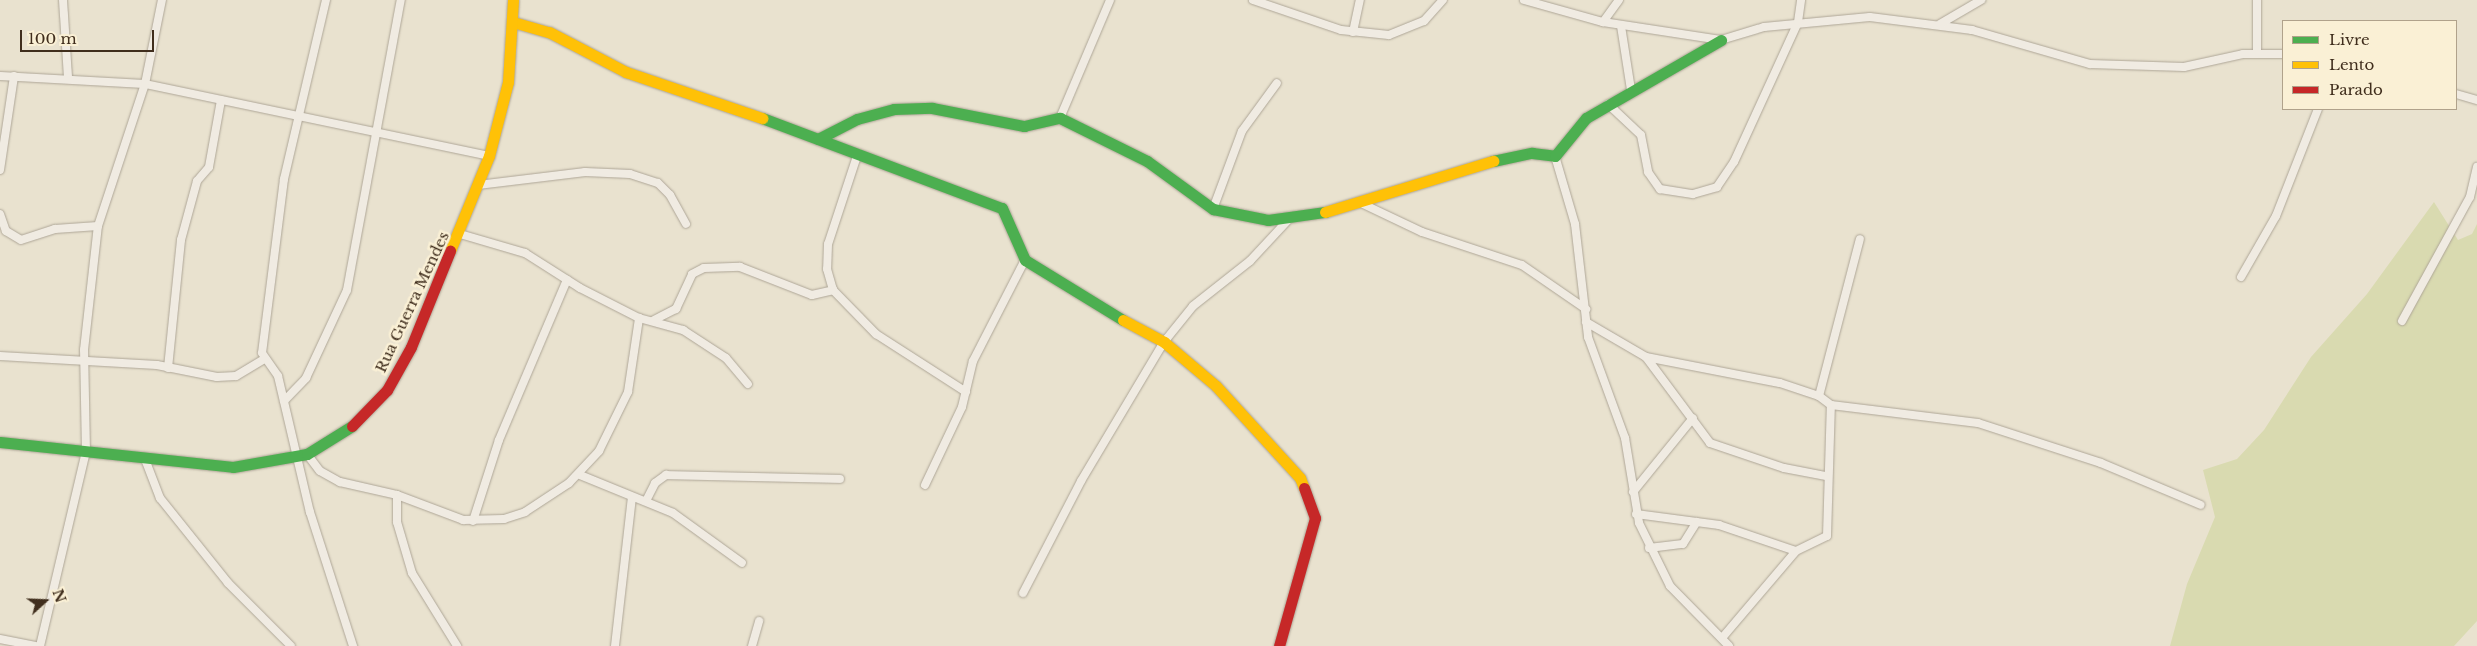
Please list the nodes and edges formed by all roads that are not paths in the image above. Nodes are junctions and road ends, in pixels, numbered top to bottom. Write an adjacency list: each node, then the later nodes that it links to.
1 (64, 0): 26 (street)
2 (162, 0): 28 (street)
3 (326, 0): 36 (street)
4 (401, 0): 38 (street)
5 (513, 0): 15 (street, Rua Guerra Mendes)
6 (1110, 0): 37 (street)
7 (1253, 0): 20 (street)
8 (1360, 0): 20 (street)
9 (1443, 0): 20 (street)
10 (1524, 0): 16 (street)
11 (1619, 0): 16 (street)
12 (1801, 0): 17 (street)
13 (1981, 0): 18 (street)
14 (2257, 0): 22 (street)
15 (513, 22): 39 (street); 41 (street, Rua Guerra Mendes)
16 (1603, 22): 19 (street)
17 (1798, 22): 18 (street); 21 (street); 33 (street)
18 (1940, 24): 22 (street)
19 (1621, 26): 21 (street); 29 (street)
20 (1353, 32)
21 (1721, 40): 29 (street)
22 (2257, 54): 23 (street)
23 (2282, 54)
24 (0, 76): 25 (street)
25 (14, 76): 26 (street); 44 (street)
26 (68, 77): 28 (street)
27 (1277, 83): 47 (street)
28 (145, 84): 31 (street); 51 (street)
29 (1631, 90): 33 (street)
30 (2458, 95): 32 (street); 34 (street)
31 (221, 100): 36 (street); 68 (street)
32 (2477, 100)
33 (1608, 104): 42 (street)
34 (2477, 104)
35 (2318, 110): 55 (street)
36 (298, 115): 38 (street); 66 (street)
37 (1060, 118): 39 (street); 47 (street)
38 (377, 130): 41 (street); 72 (street)
39 (818, 139): 40 (street)
40 (858, 152): 54 (street); 57 (street)
41 (489, 156): 45 (street, Rua Guerra Mendes)
42 (1555, 156): 46 (street); 58 (street)
43 (2477, 167): 61 (street)
44 (0, 170)
45 (478, 185): 50 (street); 52 (street, Rua Guerra Mendes)
46 (1363, 204): 49 (street); 58 (street)
47 (1213, 208): 49 (street)
48 (0, 214): 51 (street)
49 (1289, 219): 63 (street)
50 (686, 224)
51 (98, 226): 67 (street)
52 (460, 234): 56 (street); 77 (street, Rua Guerra Mendes)
53 (1860, 239): 71 (street)
54 (1025, 260): 63 (street); 70 (street)
55 (2241, 277)
56 (567, 280): 59 (street); 90 (street)
57 (833, 290): 60 (street); 70 (street)
58 (1586, 309): 62 (street)
59 (639, 318): 60 (street); 80 (street)
60 (653, 320): 69 (street)
61 (2402, 321)
62 (1586, 322): 65 (street); 84 (street)
63 (1164, 342): 95 (street); 106 (street)
64 (0, 356): 67 (street)
65 (1646, 357): 71 (street); 74 (street)
66 (264, 359): 68 (street); 72 (street)
67 (85, 363): 68 (street); 76 (street)
68 (168, 368)
69 (748, 384)
70 (966, 392): 83 (street)
71 (1819, 396): 73 (street)
72 (284, 401): 79 (street)
73 (1831, 406): 81 (street); 88 (street)
74 (1693, 418): 81 (street); 84 (street)
75 (0, 442): 76 (street, Rua Guerra Mendes)
76 (86, 452): 78 (street, Rua Guerra Mendes); 100 (street)
77 (307, 454): 79 (street, Rua Guerra Mendes); 85 (street)
78 (145, 459): 79 (street, Rua Guerra Mendes); 101 (street)
79 (295, 459): 102 (street)
80 (580, 475): 86 (street); 90 (street)
81 (1826, 476): 93 (street)
82 (840, 480): 87 (street)
83 (925, 485)
84 (1633, 492): 89 (street)
85 (397, 495): 90 (street); 103 (street)
86 (632, 497): 87 (street); 104 (street)
87 (646, 502): 94 (street)
88 (2201, 505)
89 (1636, 514): 91 (street); 92 (street)
90 (473, 521)
91 (1697, 522): 92 (street); 93 (street)
92 (1649, 548): 98 (street)
93 (1796, 551): 98 (street)
94 (742, 563)
95 (1023, 594)
96 (759, 621): 105 (street)
97 (0, 638): 99 (street)
98 (1722, 638): 107 (street)
99 (35, 646)
100 (40, 646)
101 (291, 646)
102 (353, 646)
103 (457, 646)
104 (615, 646)
105 (752, 646)
106 (1279, 646)
107 (1729, 646)

